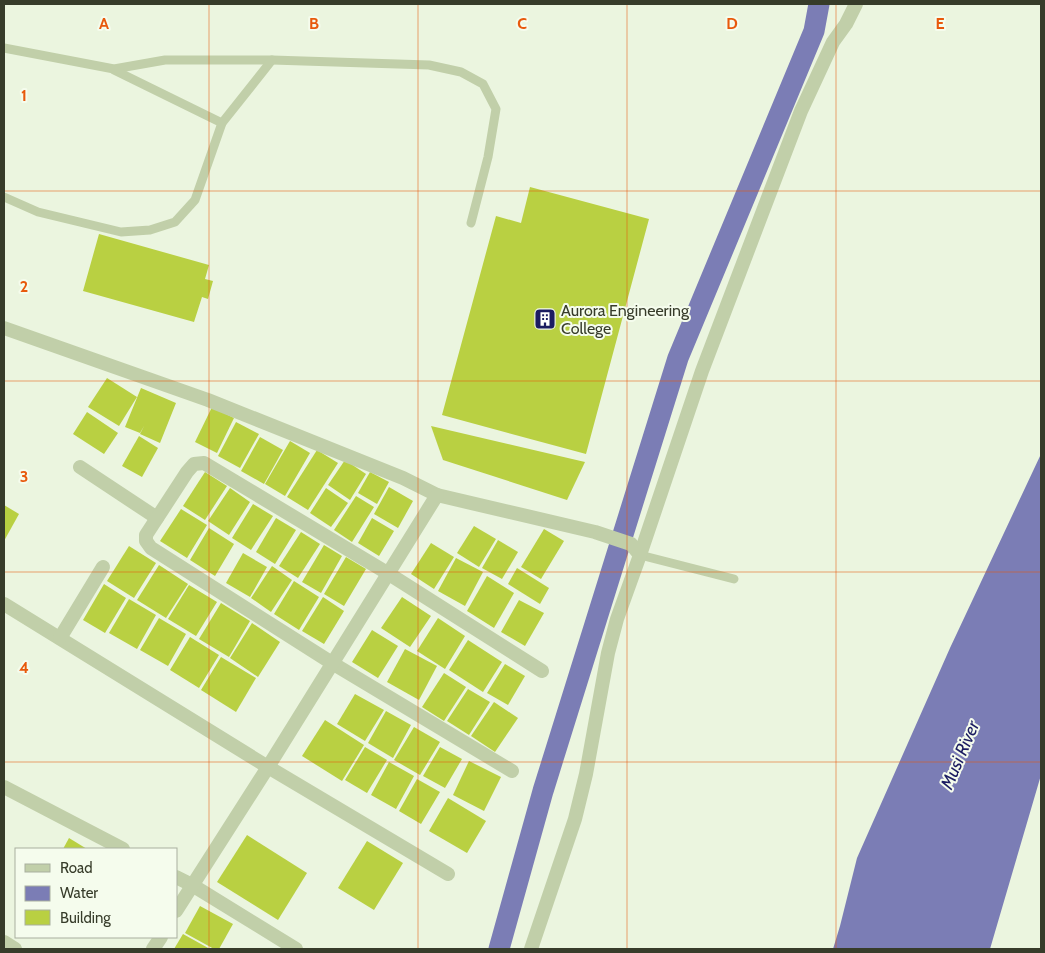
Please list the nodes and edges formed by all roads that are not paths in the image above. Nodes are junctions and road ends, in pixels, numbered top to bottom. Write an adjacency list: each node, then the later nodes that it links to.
1 (856, 4): 12 (street)
2 (4, 48): 4 (lane)
3 (272, 60): 4 (lane); 5 (lane); 7 (lane)
4 (114, 70): 5 (lane)
5 (222, 123): 6 (lane)
6 (4, 197)
7 (471, 223)
8 (4, 328): 10 (street)
9 (80, 467): 11 (street)
10 (438, 494): 12 (street); 14 (street)
11 (157, 518): 14 (street); 18 (street)
12 (635, 549): 15 (lane); 33 (street)
13 (103, 567): 17 (street)
14 (389, 574): 18 (street); 19 (street)
15 (734, 579)
16 (4, 604): 17 (street)
17 (60, 638): 20 (street)
18 (332, 663): 20 (street); 21 (street)
19 (542, 670)
20 (268, 767): 24 (street); 26 (street)
21 (512, 771)
22 (4, 787): 23 (street)
23 (121, 848)
24 (448, 874)
25 (178, 878): 26 (street)
26 (192, 885): 27 (street); 32 (street)
27 (178, 908)
28 (160, 938): 31 (street)
29 (4, 942): 30 (street)
30 (15, 949)
31 (153, 949)
32 (296, 949)
33 (531, 949)

